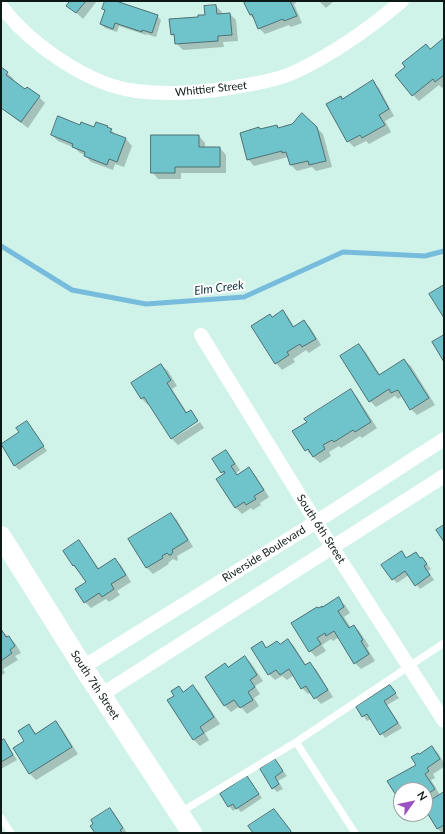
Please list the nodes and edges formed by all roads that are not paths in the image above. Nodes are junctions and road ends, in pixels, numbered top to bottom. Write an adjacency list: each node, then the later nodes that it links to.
1 (402, 1): 2 (street, Whittier Street)
2 (1, 6)
3 (201, 335): 6 (street, South 6th Street)
4 (444, 439): 6 (street, Riverside Boulevard)
5 (444, 476): 8 (street)
6 (316, 522): 8 (street, South 6th Street); 11 (street, Riverside Boulevard)
7 (1, 536): 11 (main road, South 7th Street)
8 (333, 547): 10 (street, South 6th Street); 12 (street)
9 (444, 643): 10 (lane)
10 (409, 666): 13 (street, South 6th Street); 14 (lane)
11 (83, 667): 12 (main road, South 7th Street)
12 (101, 695): 15 (main road, South 7th Street)
13 (444, 721)
14 (296, 742): 15 (lane); 19 (lane)
15 (179, 813): 18 (main road, South 7th Street)
16 (1, 818): 17 (lane)
17 (11, 833)
18 (192, 833)
19 (355, 833)

